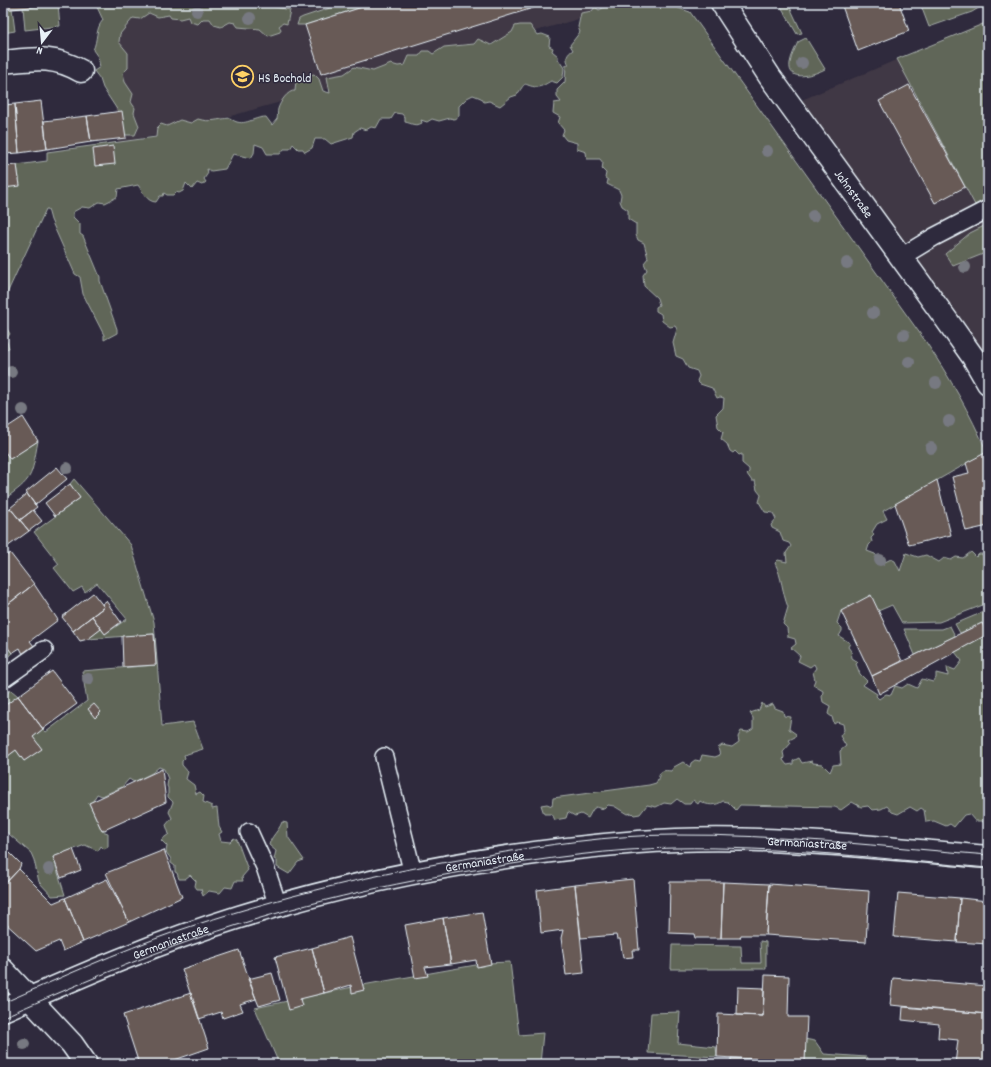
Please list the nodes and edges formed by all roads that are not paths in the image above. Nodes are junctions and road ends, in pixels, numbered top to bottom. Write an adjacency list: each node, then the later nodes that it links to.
1 (722, 3): 5 (main road, Jahnstraße)
2 (3, 62): 3 (main road)
3 (81, 72)
4 (988, 209): 5 (lane)
5 (901, 257): 6 (main road, Jahnstraße)
6 (988, 383)
7 (44, 650): 8 (lane)
8 (3, 678)
9 (384, 757): 12 (lane)
10 (249, 832): 13 (lane)
11 (988, 857): 12 (main road, Germaniastraße)
12 (413, 874): 13 (main road, Germaniastraße)
13 (278, 906): 15 (main road, Germaniastraße)
14 (3, 970): 15 (main road)
15 (28, 996): 16 (main road, Germaniastraße); 17 (main road)
16 (3, 1010)
17 (86, 1064)

